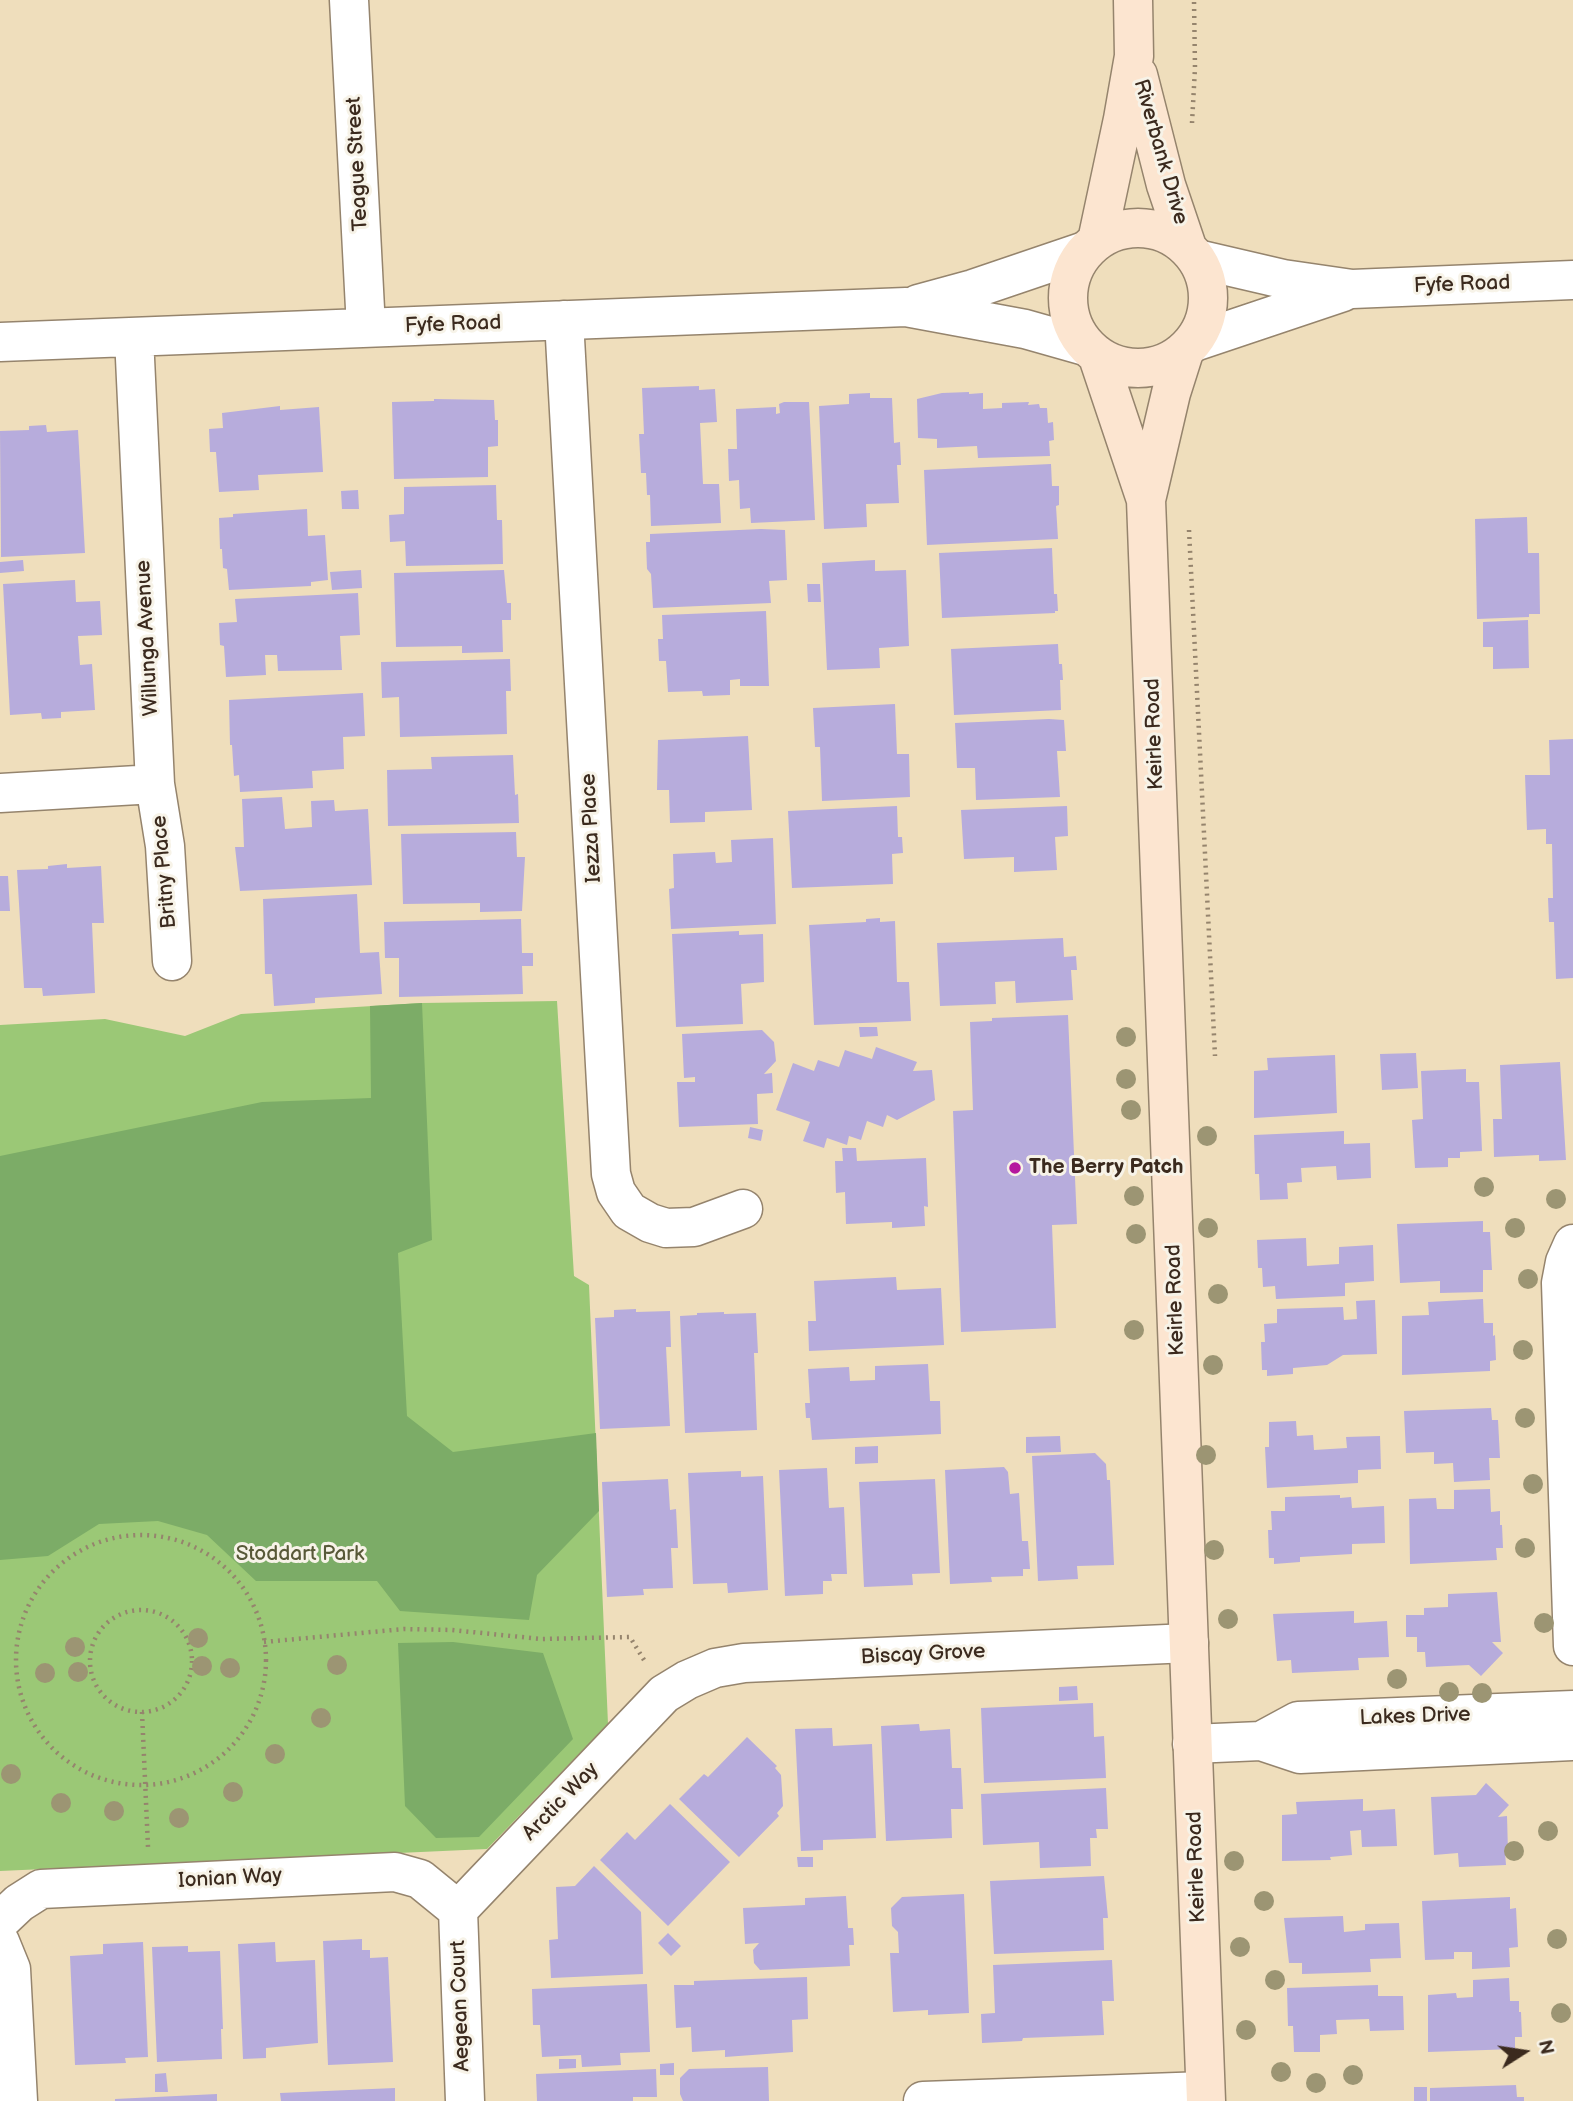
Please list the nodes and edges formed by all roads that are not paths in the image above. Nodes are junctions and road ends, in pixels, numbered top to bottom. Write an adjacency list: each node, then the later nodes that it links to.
1 (349, 0): 10 (street, Teague Street)
2 (1133, 0): 3 (street, Riverbank Drive)
3 (1134, 56): 4 (street, Riverbank Drive); 5 (street, Riverbank Drive)
4 (1091, 246): 5 (street); 8 (street, Fyfe Road); 14 (street)
5 (1192, 253): 7 (street, Fyfe Road); 13 (street)
6 (1573, 280): 7 (street, Fyfe Road)
7 (1352, 289): 13 (street, Fyfe Road)
8 (906, 307): 9 (street, Fyfe Road); 14 (street, Fyfe Road)
9 (564, 320): 10 (street, Fyfe Road); 19 (street, Iezza Place)
10 (366, 328): 11 (street, Fyfe Road)
11 (134, 337): 12 (street, Fyfe Road); 16 (street, Willunga Avenue)
12 (0, 342)
13 (1189, 347): 14 (street); 15 (street, Keirle Road)
14 (1092, 351): 15 (street, Keirle Road)
15 (1146, 500): 21 (street, Keirle Road)
16 (155, 784): 17 (street); 18 (street, Britny Place)
17 (0, 793)
18 (172, 961)
19 (743, 1209)
20 (1573, 1244): 22 (street)
21 (1189, 1643): 23 (street, Biscay Grove); 27 (street, Keirle Road)
22 (1573, 1646)
23 (664, 1694): 28 (street, Arctic Way)
24 (1573, 1710): 25 (street, Lakes Drive)
25 (1261, 1741): 26 (street, Lakes Drive); 27 (street, Lakes Drive)
26 (1573, 1741)
27 (1192, 1744): 31 (street, Keirle Road)
28 (457, 1910): 29 (street, Ionian Way); 33 (street, Aegean Court)
29 (0, 1921)
30 (0, 1942): 32 (street)
31 (1206, 2096): 34 (street)
32 (18, 2101)
33 (465, 2101)
34 (923, 2101)

